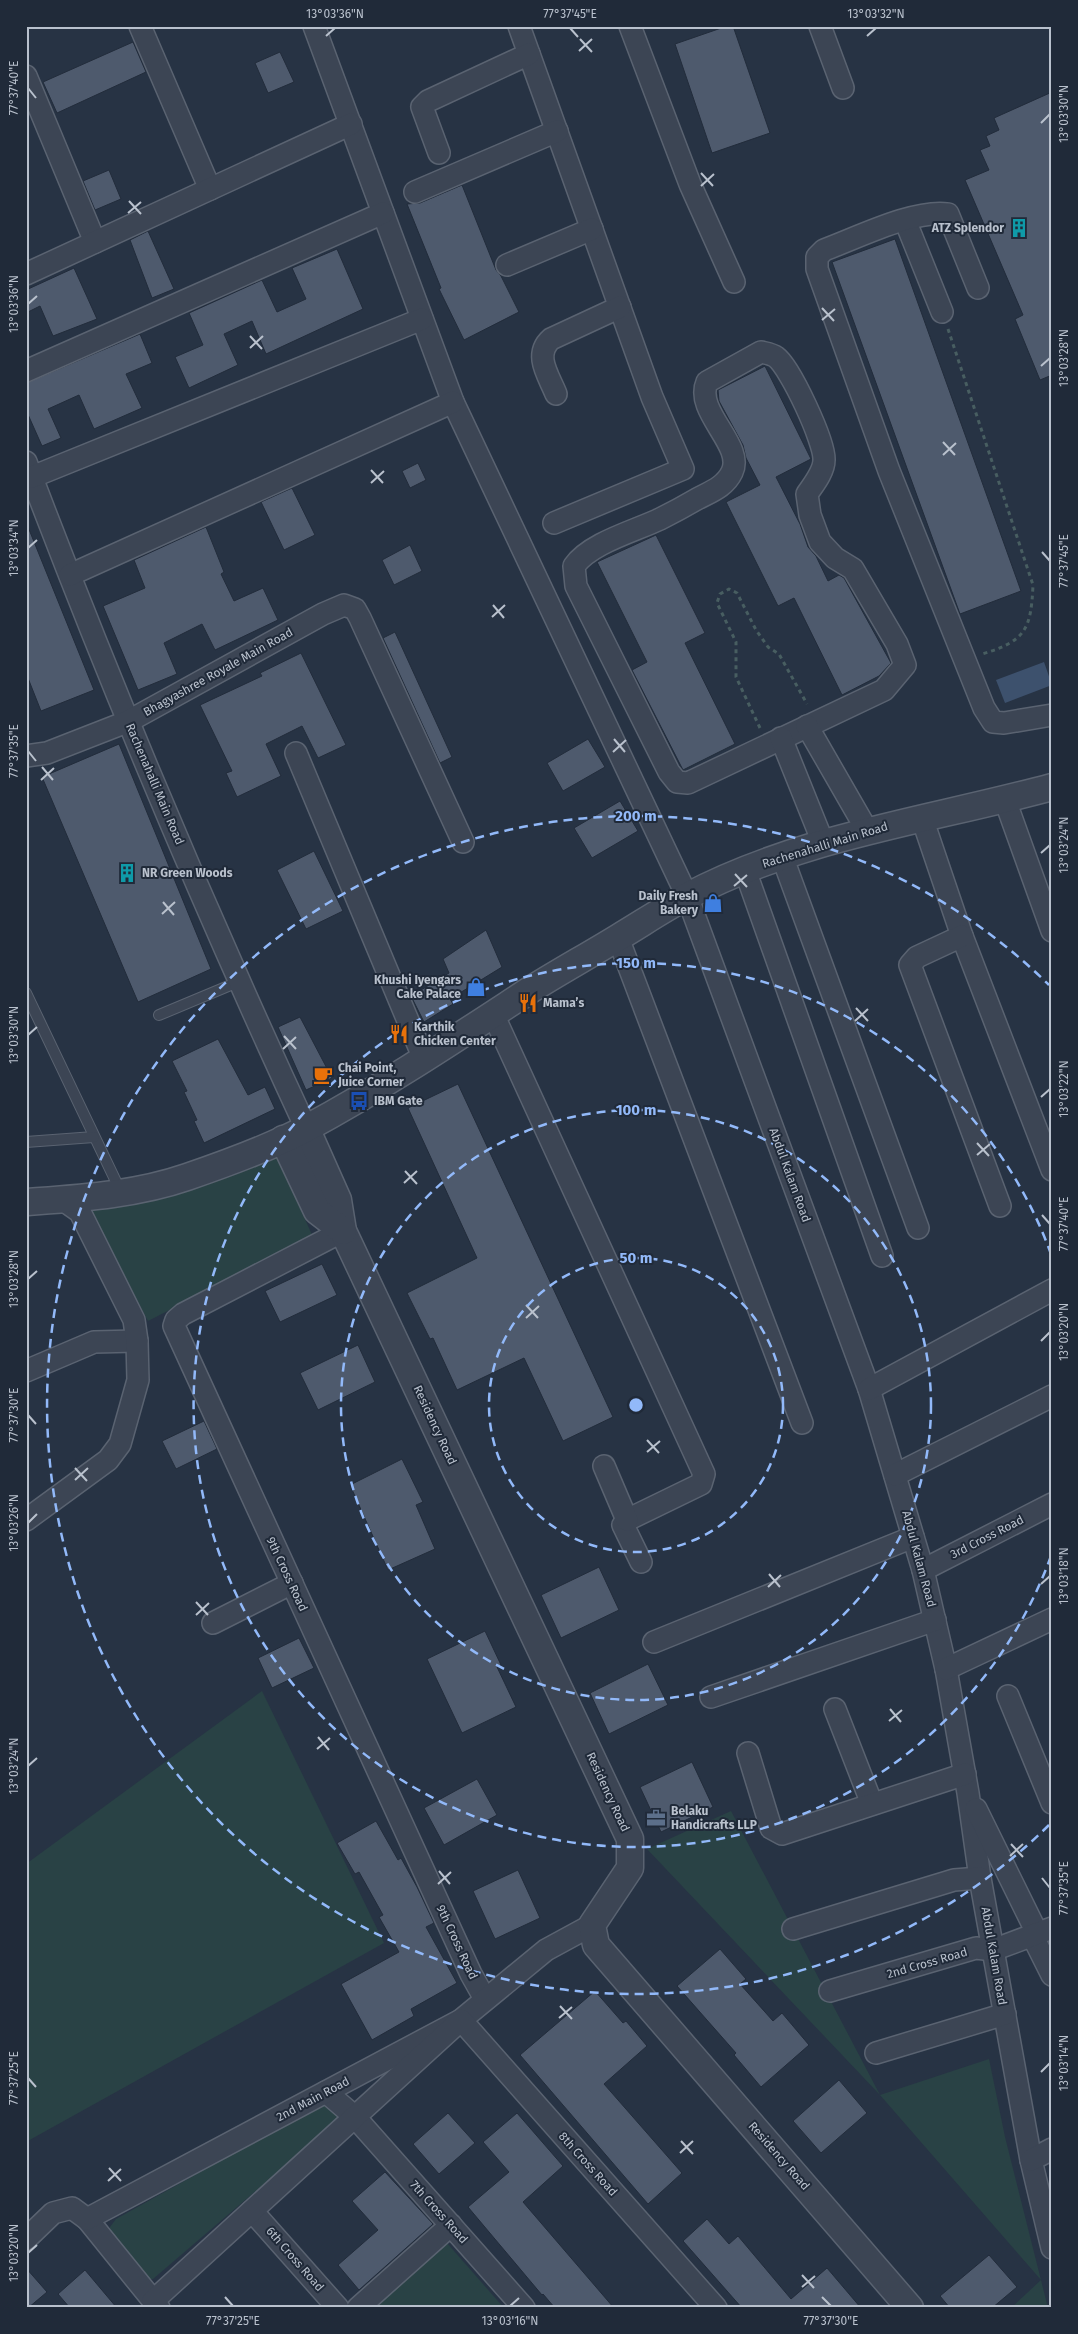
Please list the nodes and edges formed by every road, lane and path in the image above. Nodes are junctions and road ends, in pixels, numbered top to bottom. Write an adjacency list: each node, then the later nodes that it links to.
1 (140, 26): 12 (street)
2 (314, 26): 9 (street, Abdul Kalam Road)
3 (519, 26): 6 (street)
4 (630, 26): 20 (street)
5 (820, 26): 8 (street)
6 (529, 54): 10 (street); 11 (street)
7 (26, 76): 17 (street)
8 (843, 88)
9 (351, 124): 12 (street); 14 (street, Abdul Kalam Road)
10 (557, 131): 13 (street); 16 (street)
11 (440, 153)
12 (210, 189): 17 (street)
13 (414, 192)
14 (383, 213): 24 (street, Abdul Kalam Road); 25 (street)
15 (905, 220): 21 (street); 23 (street); 31 (street)
16 (592, 229): 18 (street); 22 (street)
17 (95, 242): 19 (street)
18 (507, 265)
19 (26, 274)
20 (734, 282)
21 (972, 290)
22 (620, 307): 26 (street); 29 (street)
23 (942, 312): 31 (path)
24 (422, 319): 27 (street, Abdul Kalam Road); 28 (street)
25 (26, 371)
26 (556, 394)
27 (453, 402): 30 (street); 46 (street, Abdul Kalam Road)
28 (29, 470): 30 (street, Rachenahalli Main Road)
29 (554, 523)
30 (70, 576): 33 (street, Rachenahalli Main Road)
31 (964, 659): 32 (street)
32 (1052, 715)
33 (129, 721): 37 (street, Bhagyashree Royale Main Road); 42 (street, Bhagyashree Royale Main Road); 50 (street, Rachenahalli Main Road)
34 (812, 724): 35 (street); 35 (path); 35 (street); 41 (street)
35 (774, 742): 43 (street)
36 (296, 753): 54 (street)
37 (26, 756)
38 (1052, 787): 39 (street, Rachenahalli Main Road)
39 (1005, 800): 40 (street, Rachenahalli Main Road); 47 (street)
40 (922, 818): 41 (street, Rachenahalli Main Road); 48 (street)
41 (868, 832): 43 (street, Rachenahalli Main Road)
42 (463, 842)
43 (824, 845): 44 (street, Rachenahalli Main Road)
44 (782, 856): 45 (street, Rachenahalli Main Road); 63 (street)
45 (745, 870): 46 (street, Rachenahalli Main Road); 65 (street)
46 (687, 896): 49 (street, Rachenahalli Main Road); 69 (street, Abdul Kalam Road)
47 (1052, 931)
48 (962, 936): 58 (street); 62 (street)
49 (618, 938): 52 (street, Rachenahalli Main Road); 71 (street)
50 (238, 982): 53 (lane); 55 (street, Rachenahalli Main Road)
51 (26, 993): 56 (lane)
52 (493, 1014): 54 (street, Rachenahalli Main Road); 76 (street)
53 (159, 1015)
54 (424, 1060): 55 (street, Rachenahalli Main Road)
55 (294, 1134): 59 (street, Rachenahalli Main Road); 64 (street, Residency Road)
56 (94, 1137): 57 (lane); 59 (lane)
57 (26, 1142)
58 (1052, 1170)
59 (122, 1193): 60 (street, Rachenahalli Main Road)
60 (62, 1200): 61 (street, Rachenahalli Main Road); 67 (street)
61 (26, 1202)
62 (1000, 1206)
63 (918, 1228)
64 (343, 1231): 80 (street, 9th Cross Road); 94 (street, Residency Road)
65 (882, 1256)
66 (1052, 1290): 69 (street)
67 (137, 1341): 68 (street); 75 (street)
68 (26, 1371)
69 (869, 1388): 73 (street, Abdul Kalam Road)
70 (1052, 1396): 73 (street)
71 (802, 1423)
72 (604, 1466): 76 (street)
73 (895, 1474): 77 (street, Abdul Kalam Road)
74 (1052, 1504): 79 (street, 3rd Cross Road)
75 (26, 1520)
76 (627, 1520): 78 (street)
77 (913, 1537): 79 (street, Abdul Kalam Road); 84 (street)
78 (641, 1562)
79 (923, 1570): 82 (street, Abdul Kalam Road)
80 (292, 1583): 83 (street); 100 (street, 9th Cross Road)
81 (1052, 1619): 85 (street)
82 (935, 1620): 85 (street, Abdul Kalam Road); 87 (street)
83 (213, 1623)
84 (654, 1642)
85 (946, 1669): 90 (street, Abdul Kalam Road)
86 (1008, 1696): 91 (street)
87 (711, 1697)
88 (835, 1709): 92 (street)
89 (748, 1753): 92 (street)
90 (967, 1784): 92 (street); 93 (street, Abdul Kalam Road); 96 (street)
91 (1052, 1803)
92 (872, 1804)
93 (980, 1878): 95 (street); 97 (street, Abdul Kalam Road)
94 (592, 1925): 100 (street, 2nd Main Road); 118 (street, Residency Road)
95 (793, 1930)
96 (1040, 1932): 97 (street, 2nd Cross Road); 98 (street)
97 (993, 1950): 99 (street, 2nd Cross Road); 101 (street, Abdul Kalam Road)
98 (1052, 1975)
99 (830, 1991)
100 (485, 1999): 102 (street, 2nd Main Road)
101 (1005, 2014): 103 (street); 107 (street, Abdul Kalam Road)
102 (461, 2020): 104 (street, 2nd Main Road); 105 (street); 117 (street, 8th Cross Road)
103 (876, 2053)
104 (326, 2092): 105 (street, 7th Cross Road); 109 (street, 2nd Main Road)
105 (354, 2116): 108 (street); 110 (street, 7th Cross Road)
106 (1052, 2149): 107 (street)
107 (1031, 2160): 112 (street, Abdul Kalam Road)
108 (252, 2211): 113 (street); 114 (street, 6th Cross Road)
109 (87, 2219): 111 (street); 113 (street)
110 (451, 2225): 115 (street); 116 (street, 7th Cross Road)
111 (26, 2239)
112 (1052, 2248)
113 (156, 2304)
114 (338, 2308)
115 (358, 2308)
116 (524, 2308)
117 (716, 2308)
118 (910, 2308)

